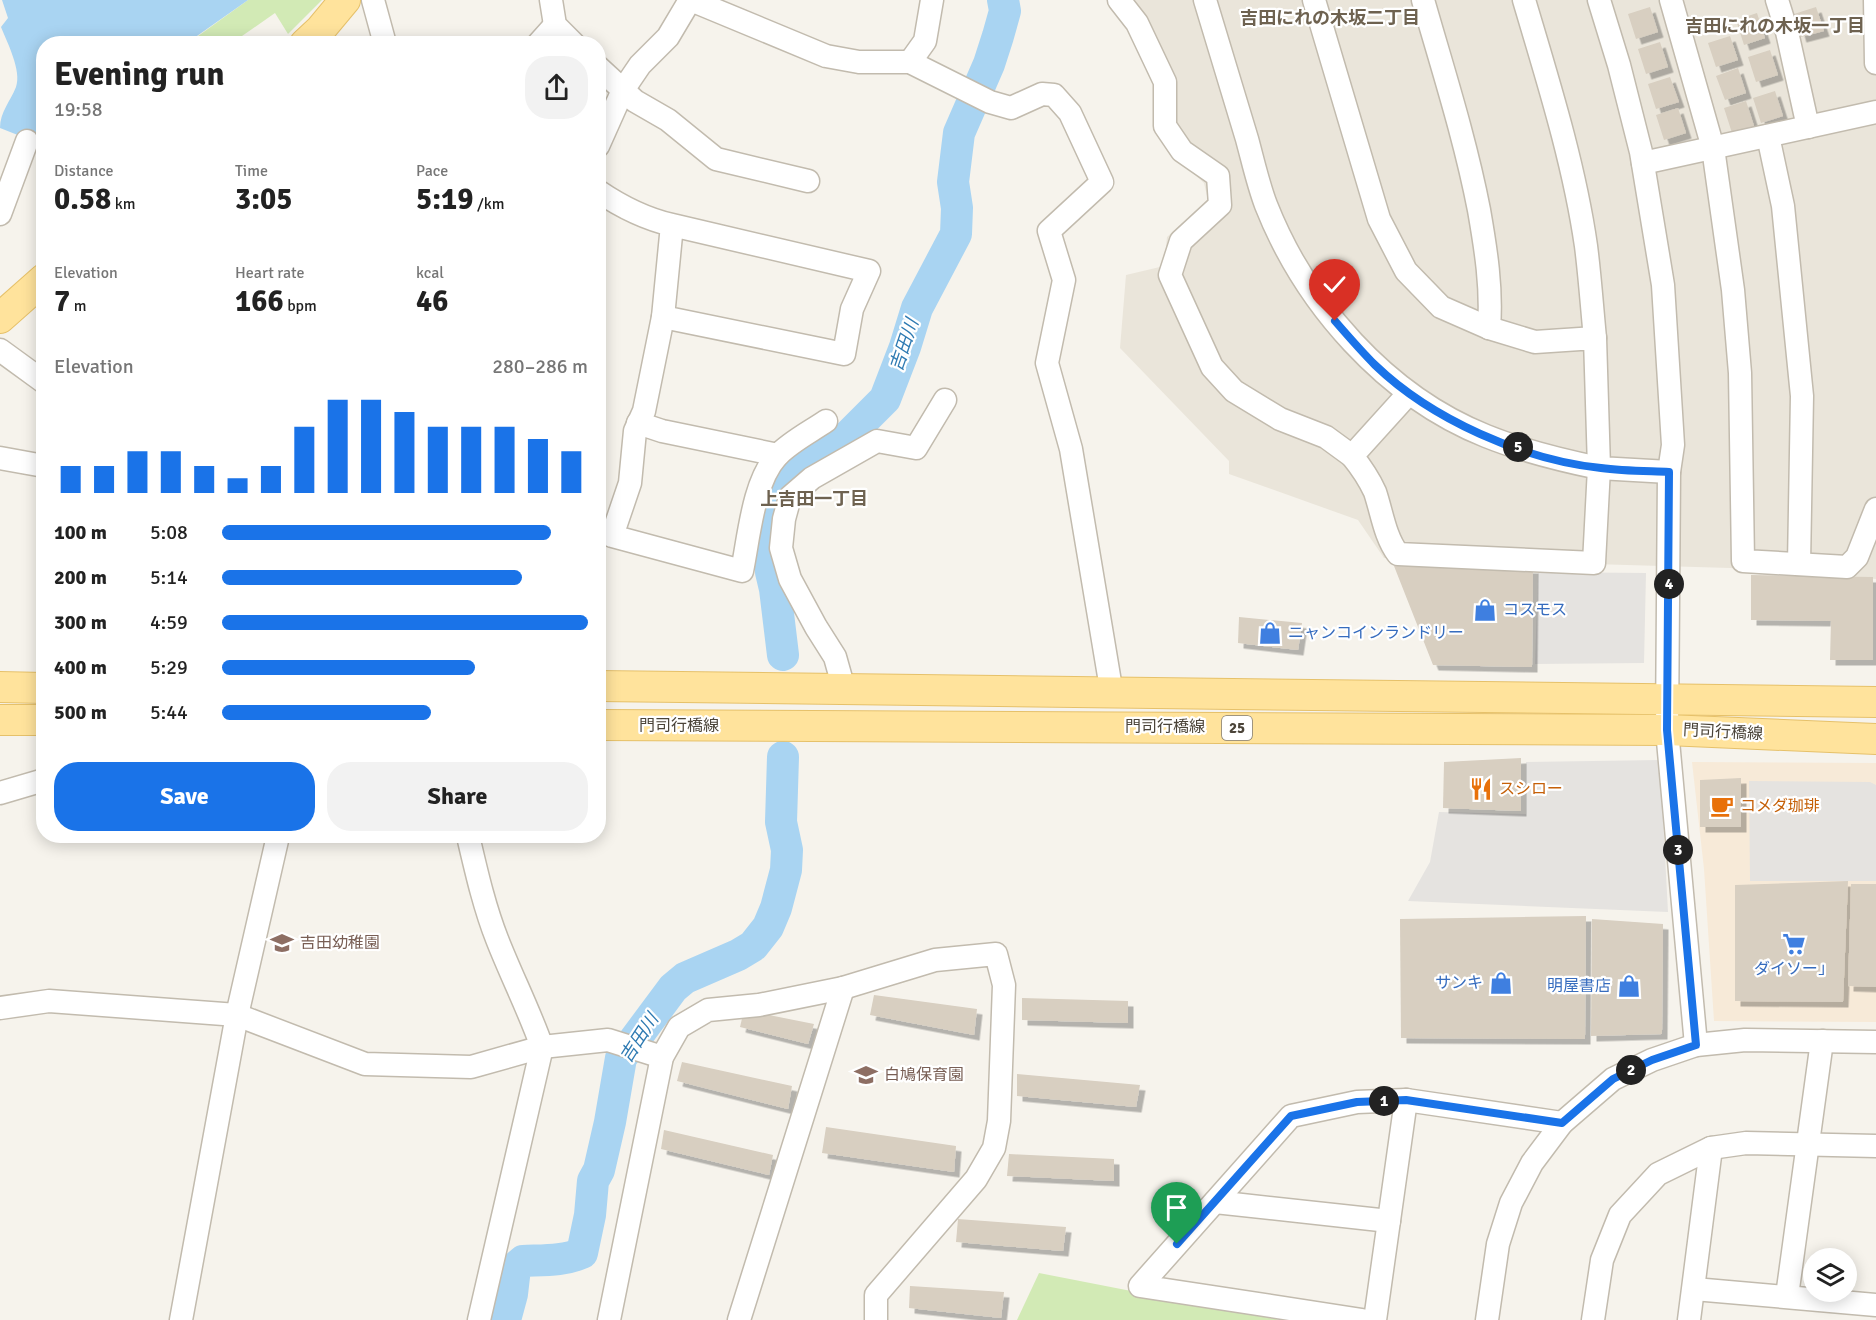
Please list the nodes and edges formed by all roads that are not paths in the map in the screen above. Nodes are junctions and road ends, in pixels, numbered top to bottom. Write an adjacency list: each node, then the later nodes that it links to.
1 (345, 0): 16 (main road)
2 (373, 0): 17 (street)
3 (551, 0): 15 (street)
4 (690, 0): 20 (street); 23 (street)
5 (932, 0): 20 (street)
6 (1119, 0): 47 (street)
7 (1205, 0): 42 (street)
8 (1314, 0): 38 (street)
9 (1423, 0): 38 (street)
10 (1524, 0): 39 (street)
11 (1599, 0): 30 (street)
12 (1671, 0): 29 (street)
13 (1777, 0): 25 (street)
14 (1875, 0): 21 (street)
15 (555, 25): 18 (street); 19 (street)
16 (314, 36)
17 (383, 36)
18 (545, 36)
19 (566, 36)
20 (910, 62): 60 (street)
21 (1876, 63)
22 (606, 74): 23 (street)
23 (623, 90): 26 (street); 31 (street)
24 (1876, 112): 25 (street)
25 (1808, 127): 27 (street)
26 (606, 128)
27 (1768, 136): 29 (street); 55 (street)
28 (27, 141): 33 (street)
29 (1713, 148): 30 (street); 55 (street)
30 (1643, 163): 51 (street)
31 (808, 181)
32 (606, 197): 34 (street)
33 (0, 214)
34 (672, 225): 36 (street); 36 (street)
35 (36, 286): 37 (main road)
36 (663, 317): 45 (street)
37 (0, 318)
38 (1488, 328): 39 (street)
39 (1595, 338): 50 (street)
40 (0, 350): 41 (street)
41 (36, 376)
42 (1409, 393): 47 (street); 50 (street)
43 (945, 400): 59 (street)
44 (826, 421): 46 (street)
45 (638, 423): 46 (street); 53 (street)
46 (778, 455): 54 (street)
47 (1352, 456): 50 (street)
48 (0, 458): 49 (street)
49 (36, 465)
50 (1599, 468): 51 (street)
51 (1669, 472): 61 (street)
52 (1876, 508): 55 (street)
53 (606, 531)
54 (606, 533)
55 (1799, 564)
56 (606, 686): 59 (main road, 門司行橋線 / 25)
57 (0, 687): 58 (main road)
58 (36, 688)
59 (844, 689): 60 (main road, 門司行橋線 / 25)
60 (1112, 693): 61 (main road, 門司行橋線 / 25)
61 (1668, 700): 62 (main road, 門司行橋線 / 25); 66 (street)
62 (1876, 702)
63 (0, 720): 64 (main road)
64 (36, 720)
65 (606, 725): 66 (main road, 門司行橋線 / 25)
66 (1667, 730): 67 (main road, 門司行橋線 / 25); 77 (street)
67 (1876, 739)
68 (36, 782): 69 (street)
69 (0, 793)
70 (276, 843): 74 (street)
71 (470, 843): 78 (street)
72 (843, 988): 79 (street); 93 (street); 94 (street)
73 (0, 1008): 74 (street)
74 (237, 1015): 78 (street); 90 (street)
75 (1822, 1041): 76 (street); 77 (street); 82 (street)
76 (1876, 1042)
77 (1696, 1045): 81 (street)
78 (542, 1047): 79 (street); 91 (street)
79 (662, 1057): 92 (street)
80 (1406, 1100): 81 (street); 85 (street); 86 (street)
81 (1562, 1123): 97 (street)
82 (1807, 1145): 83 (street); 84 (street); 88 (street)
83 (1876, 1146)
84 (1711, 1148): 87 (street); 98 (street)
85 (1215, 1202): 86 (street); 95 (street)
86 (1389, 1221): 96 (street)
87 (1694, 1289): 88 (street); 99 (street)
88 (1787, 1296): 89 (street)
89 (1876, 1305)
90 (181, 1320)
91 (479, 1320)
92 (609, 1320)
93 (738, 1320)
94 (876, 1320)
95 (1362, 1320)
96 (1375, 1320)
97 (1487, 1320)
98 (1593, 1320)
99 (1689, 1320)

